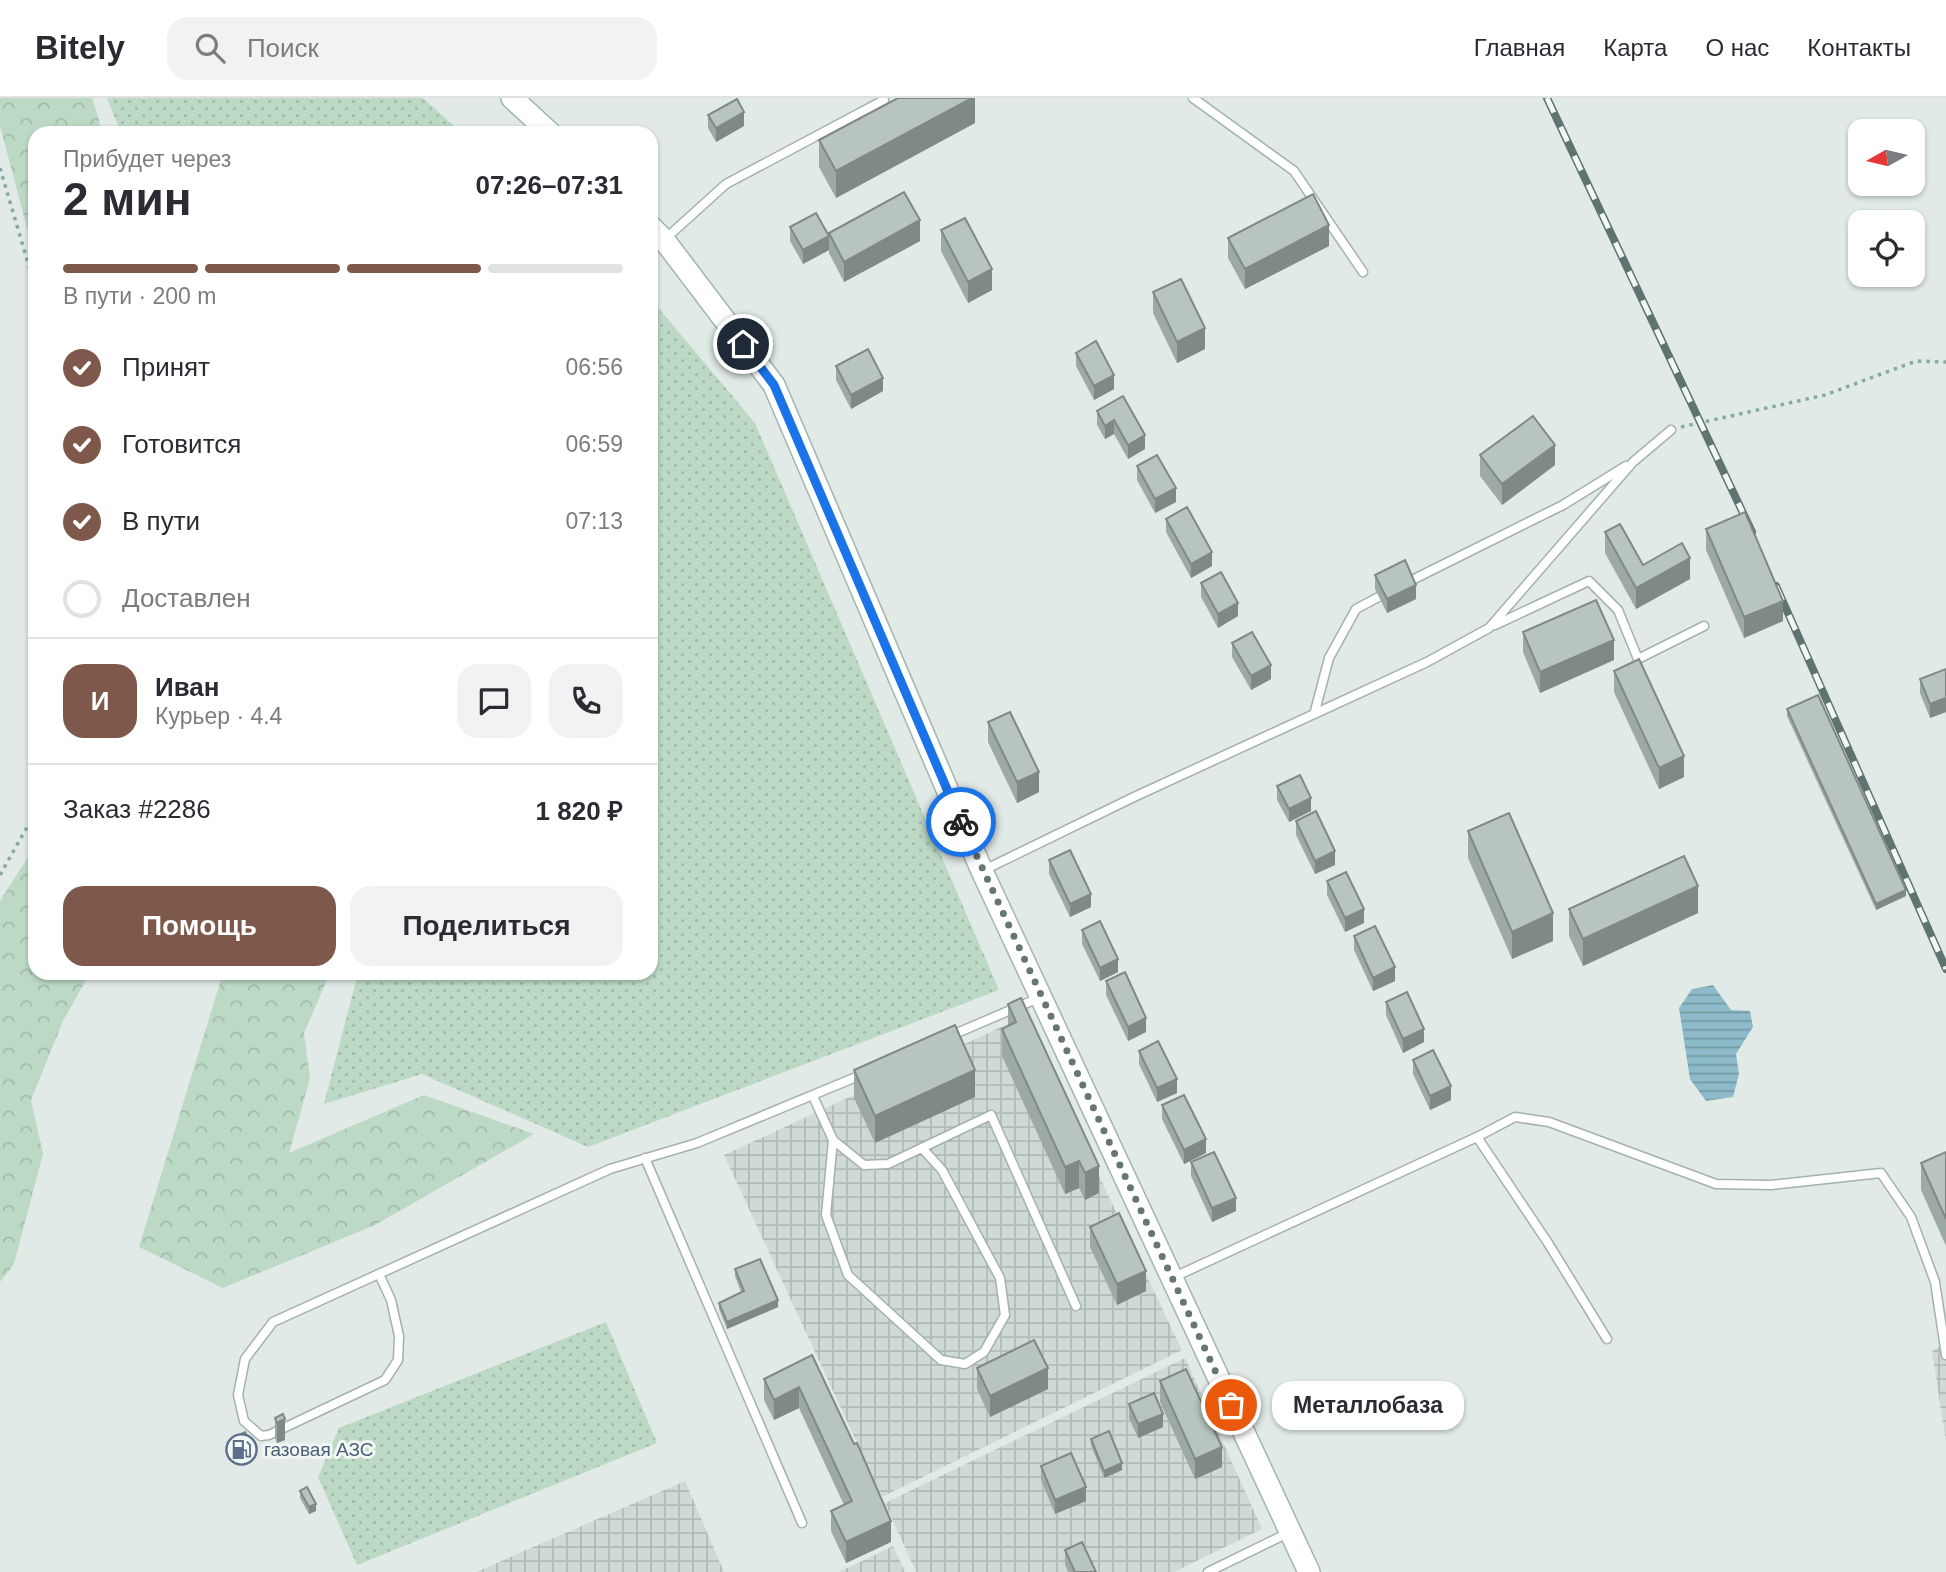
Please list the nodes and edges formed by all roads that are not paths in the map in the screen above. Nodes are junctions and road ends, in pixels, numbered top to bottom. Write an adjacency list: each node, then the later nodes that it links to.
1 (512, 98): 4 (main road)
2 (1193, 98): 6 (lane)
3 (884, 100): 5 (lane)
4 (542, 126)
5 (658, 234): 12 (main road)
6 (1363, 272)
7 (1671, 430): 8 (lane)
8 (1633, 462): 10 (lane); 11 (lane)
9 (1704, 626): 10 (lane)
10 (1489, 628): 11 (lane)
11 (1315, 711): 12 (lane)
12 (982, 871): 13 (main road)
13 (1041, 997): 14 (lane); 22 (main road)
14 (939, 1041)
15 (876, 1069): 16 (lane)
16 (813, 1096): 18 (lane); 20 (lane)
17 (1477, 1138): 22 (lane); 24 (lane); 25 (lane)
18 (833, 1140): 19 (lane); 19 (lane)
19 (922, 1148): 23 (lane)
20 (645, 1158): 21 (lane); 26 (lane)
21 (379, 1274): 21 (lane)
22 (1172, 1278): 27 (main road)
23 (1076, 1306)
24 (1607, 1339)
25 (1946, 1355)
26 (802, 1523)
27 (1291, 1532): 28 (lane); 29 (main road)
28 (1208, 1572)
29 (1309, 1572)

